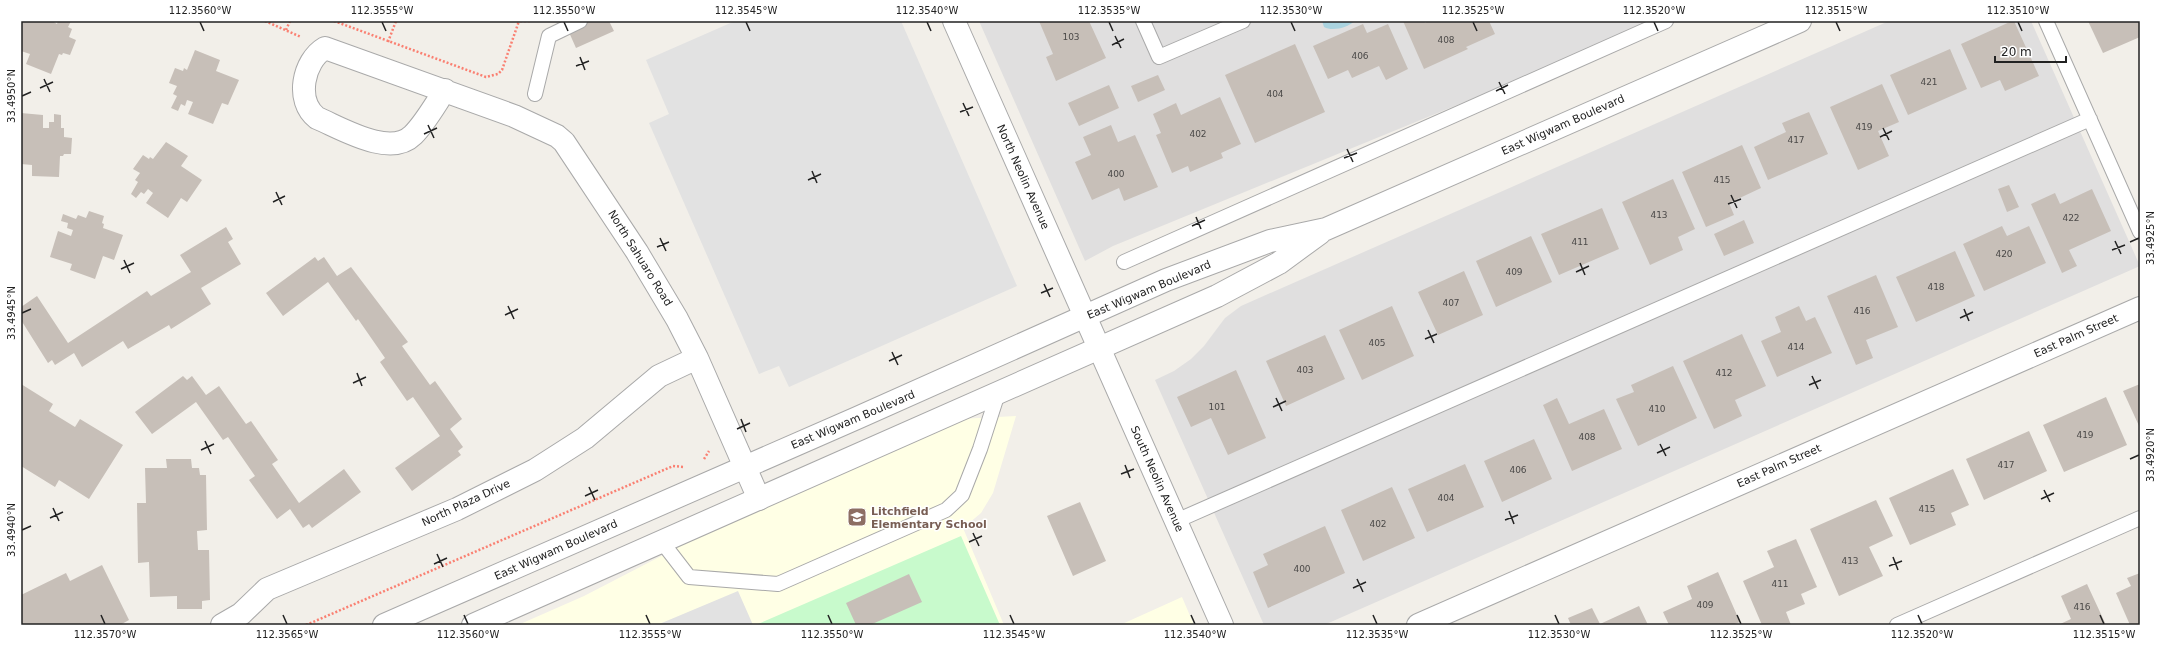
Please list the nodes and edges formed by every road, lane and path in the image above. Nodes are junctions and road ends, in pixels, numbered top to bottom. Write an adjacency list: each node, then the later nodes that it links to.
1 (265, 21): 14 (path)
2 (290, 21): 14 (path)
3 (334, 21): 15 (path)
4 (396, 21): 15 (path)
5 (520, 21): 6 (path); 15 (path)
6 (532, 21)
7 (580, 21): 18 (lane)
8 (954, 21): 24 (street, North Neolin Avenue)
9 (1143, 21): 10 (lane)
10 (1243, 21)
11 (1666, 21): 22 (lane)
12 (1800, 21): 20 (street, East Wigwam Boulevard)
13 (2046, 21): 19 (lane)
14 (286, 30): 16 (path)
15 (388, 42)
16 (325, 48): 17 (street, North Sahuaro Road); 17 (street)
17 (445, 90): 25 (street, North Sahuaro Road)
18 (535, 94)
19 (2090, 119): 21 (lane); 33 (lane)
20 (1326, 229): 24 (street, East Wigwam Boulevard); 24 (street, East Wigwam Boulevard)
21 (2140, 232)
22 (1124, 262)
23 (2140, 308): 40 (street, East Palm Street)
24 (1092, 333): 26 (street, East Wigwam Boulevard); 29 (street, East Wigwam Boulevard); 33 (street, South Neolin Avenue)
25 (697, 358): 29 (street, North Sahuaro Road); 35 (street, North Plaza Drive)
26 (998, 393): 31 (street, East Wigwam Boulevard); 34 (lane)
27 (709, 451): 28 (path)
28 (700, 465)
29 (745, 466): 31 (street, North Sahuaro Road); 37 (street, East Wigwam Boulevard)
30 (691, 468): 36 (path)
31 (759, 499): 34 (street, East Wigwam Boulevard)
32 (2140, 518): 41 (lane)
33 (1176, 521): 39 (street, South Neolin Avenue)
34 (662, 542): 38 (street, East Wigwam Boulevard)
35 (222, 625)
36 (306, 625)
37 (384, 625)
38 (473, 625)
39 (1222, 625)
40 (1418, 625)
41 (1897, 625)

